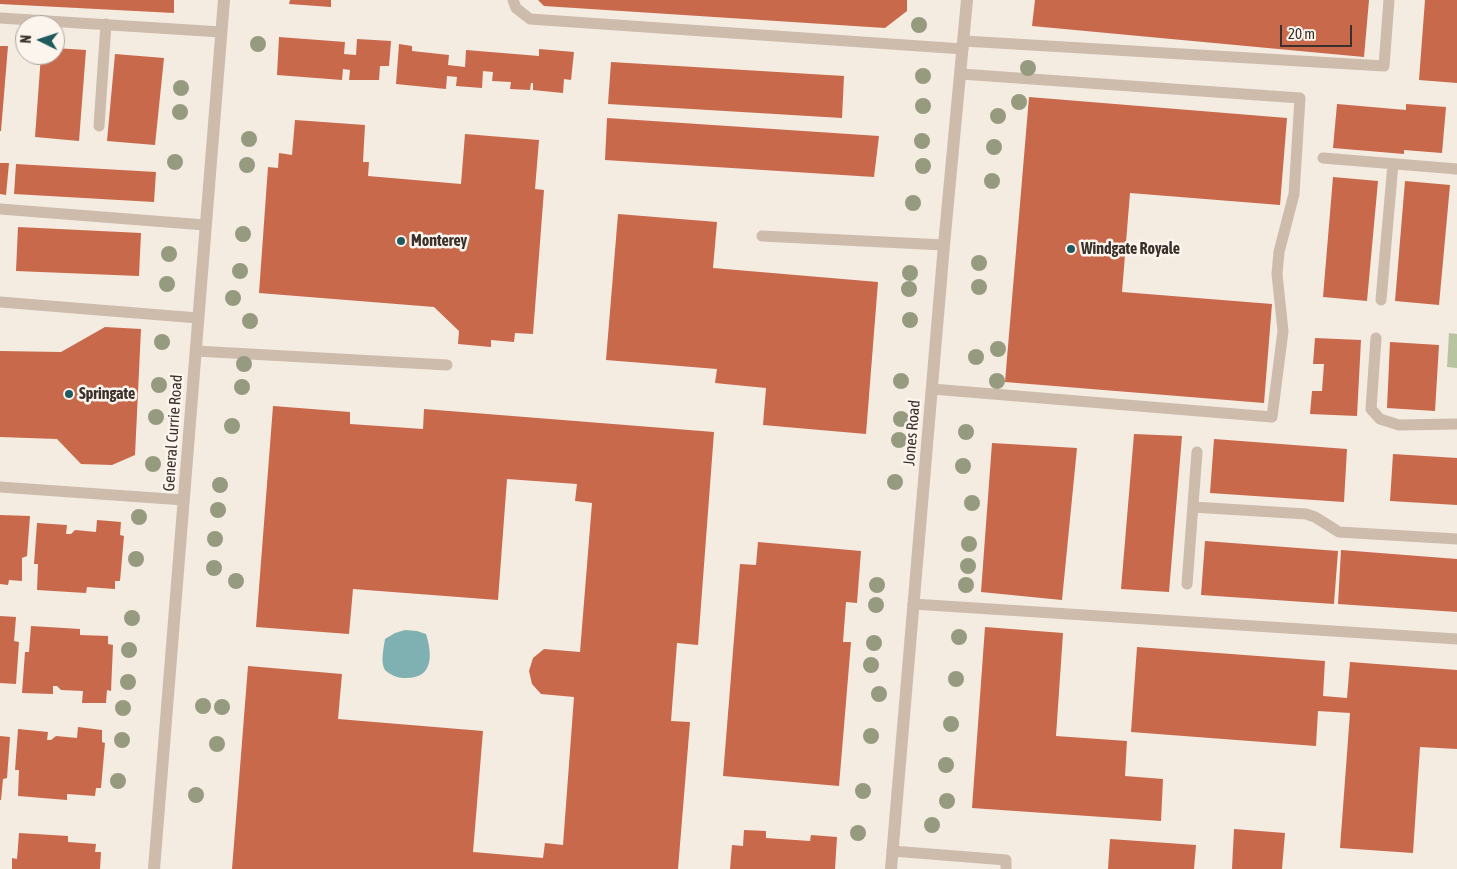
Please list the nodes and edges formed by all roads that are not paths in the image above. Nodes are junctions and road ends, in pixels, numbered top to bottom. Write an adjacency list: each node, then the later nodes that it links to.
1 (224, 0): 7 (street, General Currie Road)
2 (512, 0): 8 (lane)
3 (968, 0): 8 (street, Jones Road)
4 (1389, 0): 8 (lane)
5 (0, 18): 6 (lane)
6 (106, 24): 7 (lane); 10 (lane)
7 (221, 32): 15 (street, General Currie Road)
8 (963, 45): 9 (street, Jones Road)
9 (960, 74): 17 (street, Jones Road); 24 (lane)
10 (99, 126)
11 (1323, 158): 12 (lane)
12 (1392, 164): 13 (lane); 18 (lane)
13 (1457, 169)
14 (0, 209): 15 (lane)
15 (205, 225): 20 (street, General Currie Road)
16 (762, 236): 17 (lane)
17 (944, 245): 24 (street, Jones Road)
18 (1381, 300)
19 (0, 302): 20 (lane)
20 (198, 318): 22 (street, General Currie Road)
21 (1376, 338): 25 (lane)
22 (196, 352): 23 (lane); 28 (street, General Currie Road)
23 (447, 365)
24 (932, 389): 32 (street, Jones Road)
25 (1457, 424)
26 (1197, 452): 29 (lane)
27 (0, 487): 28 (lane)
28 (184, 500): 35 (street, General Currie Road)
29 (1193, 508): 30 (lane); 31 (lane)
30 (1457, 539)
31 (1187, 584)
32 (913, 604): 33 (lane); 34 (street, Jones Road)
33 (1457, 639)
34 (892, 851): 36 (street, Jones Road); 37 (lane)
35 (154, 869)
36 (891, 869)
37 (1006, 869)

